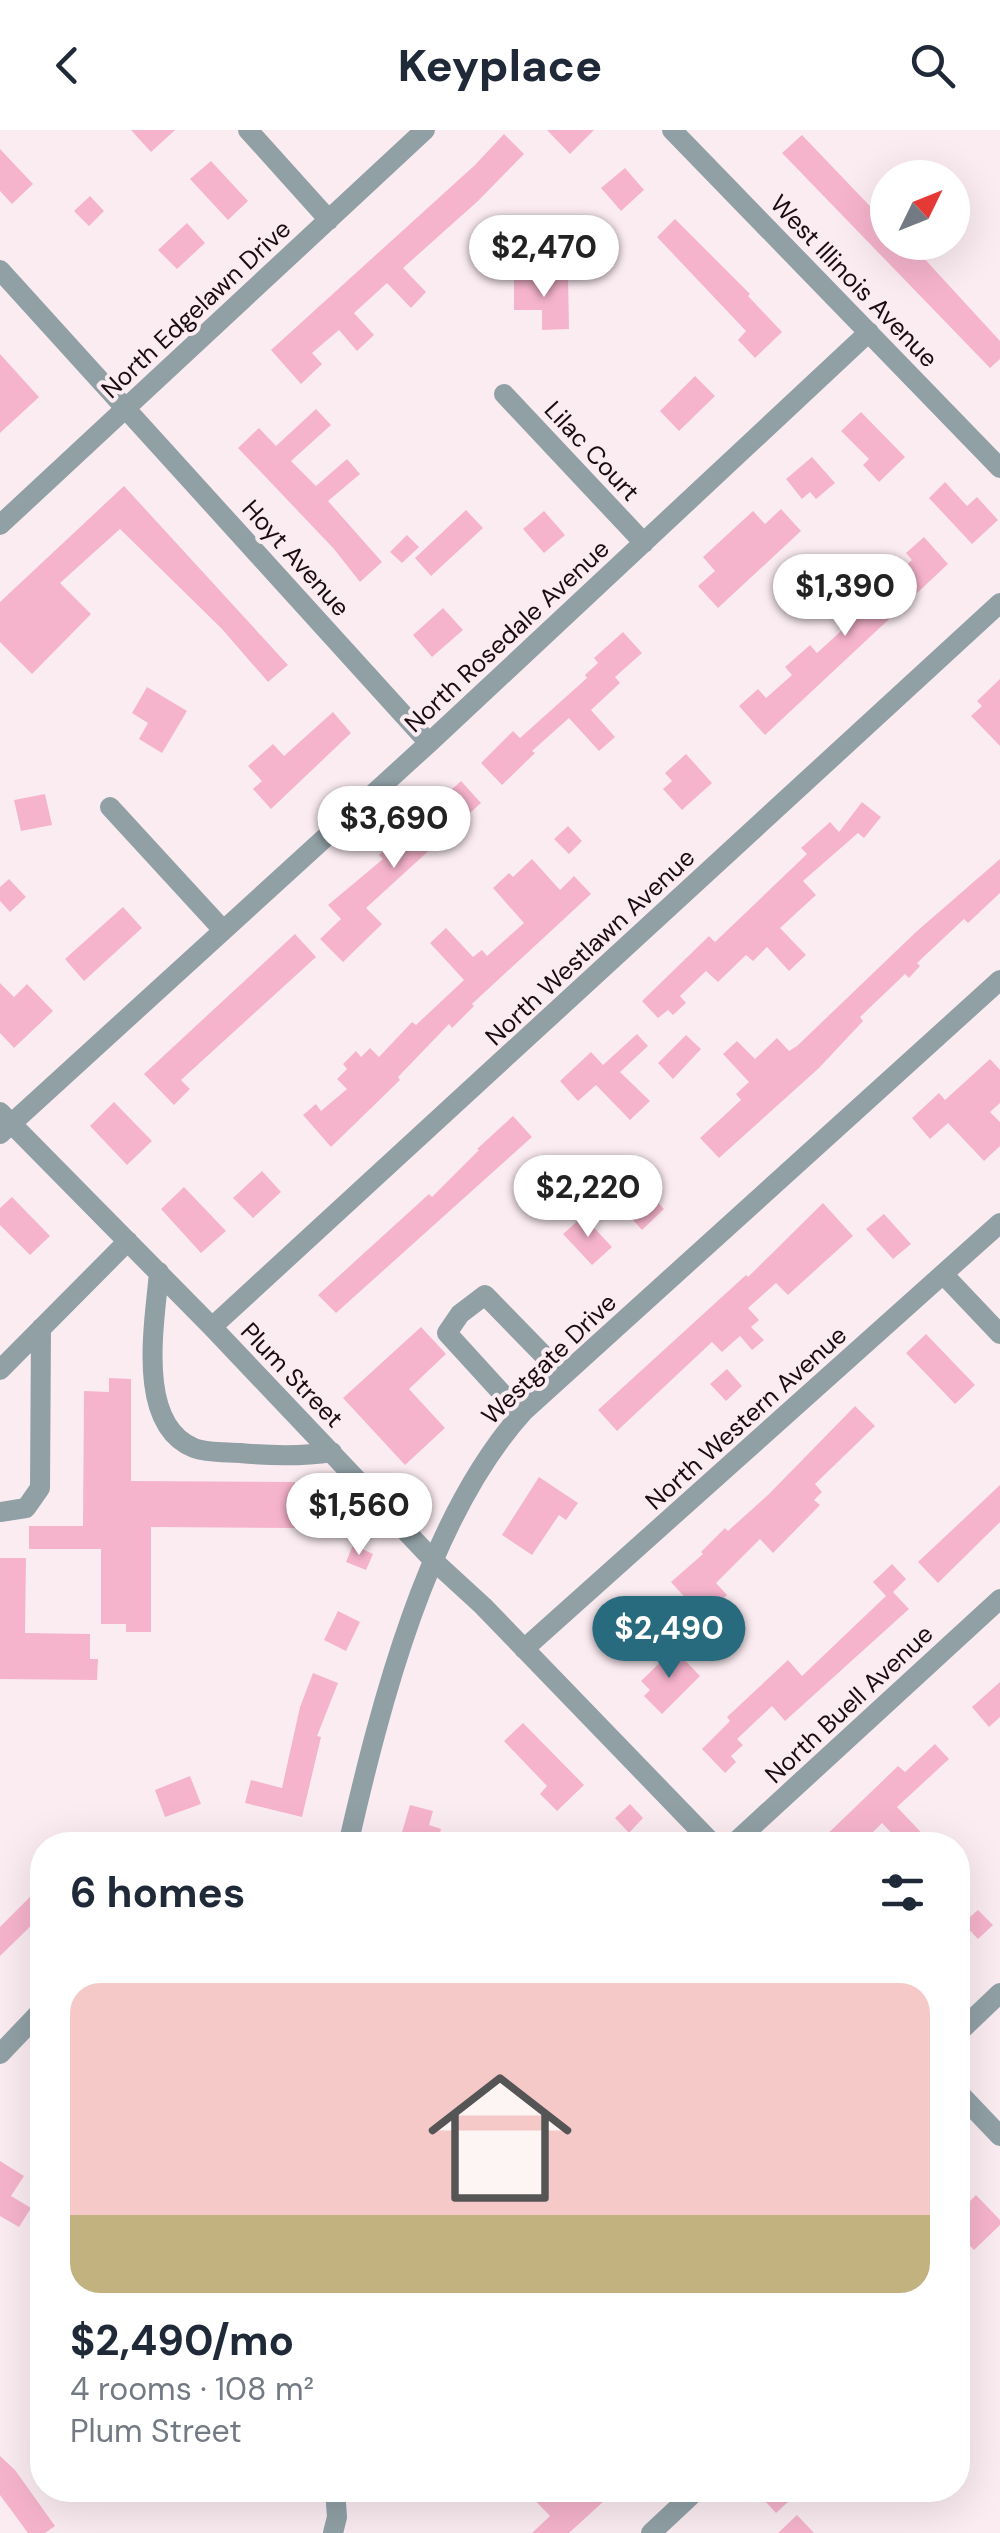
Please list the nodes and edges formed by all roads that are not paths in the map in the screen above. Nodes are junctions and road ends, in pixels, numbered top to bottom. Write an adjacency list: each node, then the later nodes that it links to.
1 (248, 130): 4 (street)
2 (425, 130): 4 (street, North Edgelawn Drive)
3 (672, 130): 6 (street, West Illinois Avenue)
4 (329, 220): 8 (street, North Edgelawn Drive)
5 (0, 270): 8 (street, Hoyt Avenue)
6 (868, 332): 9 (street, West Illinois Avenue); 11 (street, North Rosedale Avenue)
7 (504, 394): 11 (street, Lilac Court)
8 (127, 407): 10 (street, North Edgelawn Drive); 13 (street, Hoyt Avenue)
9 (1000, 468)
10 (0, 526)
11 (644, 543): 13 (street, North Rosedale Avenue)
12 (1000, 603): 22 (street, North Westlawn Avenue)
13 (429, 743): 15 (street, North Rosedale Avenue)
14 (110, 807): 15 (street)
15 (223, 930): 17 (street, North Rosedale Avenue)
16 (1000, 980): 26 (street, Westgate Drive)
17 (4, 1123): 19 (street, Plum Street)
18 (1000, 1223): 21 (street, North Western Avenue)
19 (128, 1241): 20 (street, Plum Street); 23 (street)
20 (159, 1272): 22 (street, Plum Street); 28 (street)
21 (944, 1276): 24 (street); 32 (street, North Western Avenue)
22 (212, 1327): 28 (street, Plum Street)
23 (41, 1328): 25 (street); 29 (street)
24 (1000, 1334)
25 (0, 1370)
26 (563, 1376): 27 (street, Westgate Drive); 27 (street)
27 (521, 1414): 30 (street, Westgate Drive)
28 (332, 1452): 30 (street, Plum Street)
29 (0, 1512)
30 (434, 1562): 32 (street, Plum Street); 33 (street, Westgate Drive)
31 (1000, 1598): 35 (street, North Buell Avenue)
32 (524, 1649): 34 (street, Plum Street)
33 (351, 1832)
34 (701, 1832)
35 (746, 1832)
36 (1000, 1994): 37 (street)
37 (970, 2022)
38 (30, 2023): 39 (street)
39 (0, 2054)
40 (970, 2105): 41 (street)
41 (1000, 2136)
42 (336, 2502): 44 (street)
43 (685, 2502): 45 (street)
44 (333, 2533)
45 (652, 2533)

